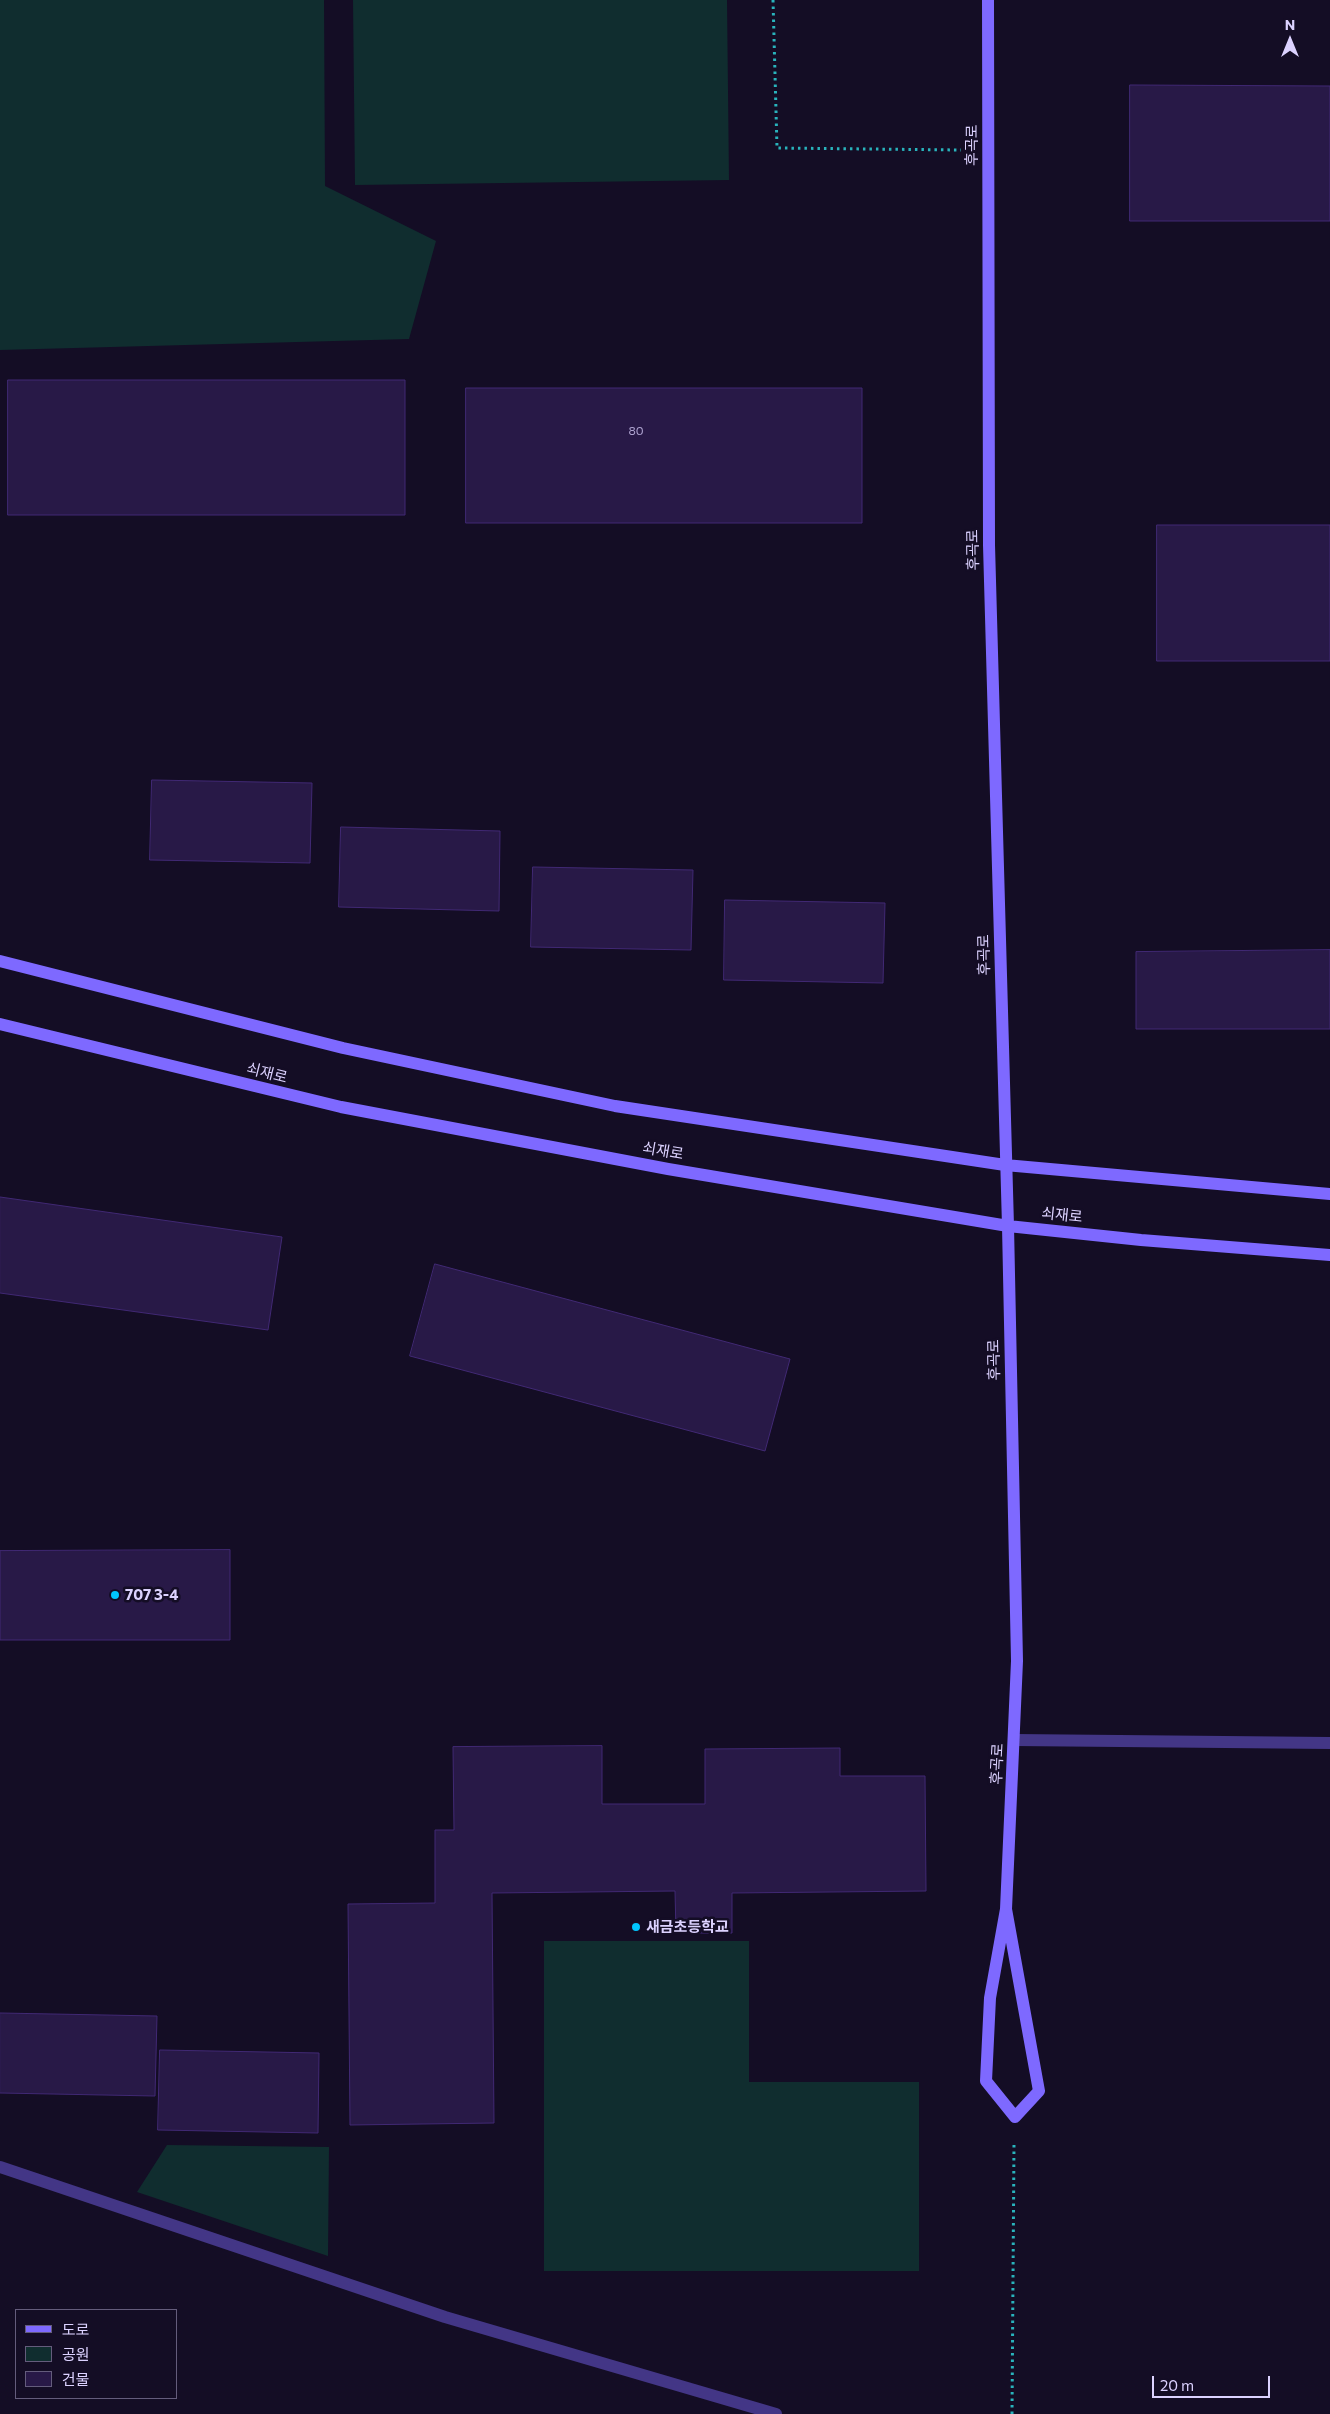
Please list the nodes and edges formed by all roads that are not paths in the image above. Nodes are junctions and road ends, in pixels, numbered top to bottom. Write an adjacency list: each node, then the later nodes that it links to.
1 (988, 0): 4 (street, 후곡로)
2 (0, 961): 4 (street)
3 (0, 1024): 6 (street, 쇠재로)
4 (1005, 1165): 5 (street); 6 (street, 후곡로)
5 (1330, 1194)
6 (1008, 1226): 7 (street, 쇠재로); 8 (street, 후곡로)
7 (1330, 1255)
8 (1014, 1740): 9 (street); 10 (street, 후곡로)
9 (1330, 1743)
10 (1006, 1909): 10 (street)
11 (0, 2167): 12 (street)
12 (776, 2414)

